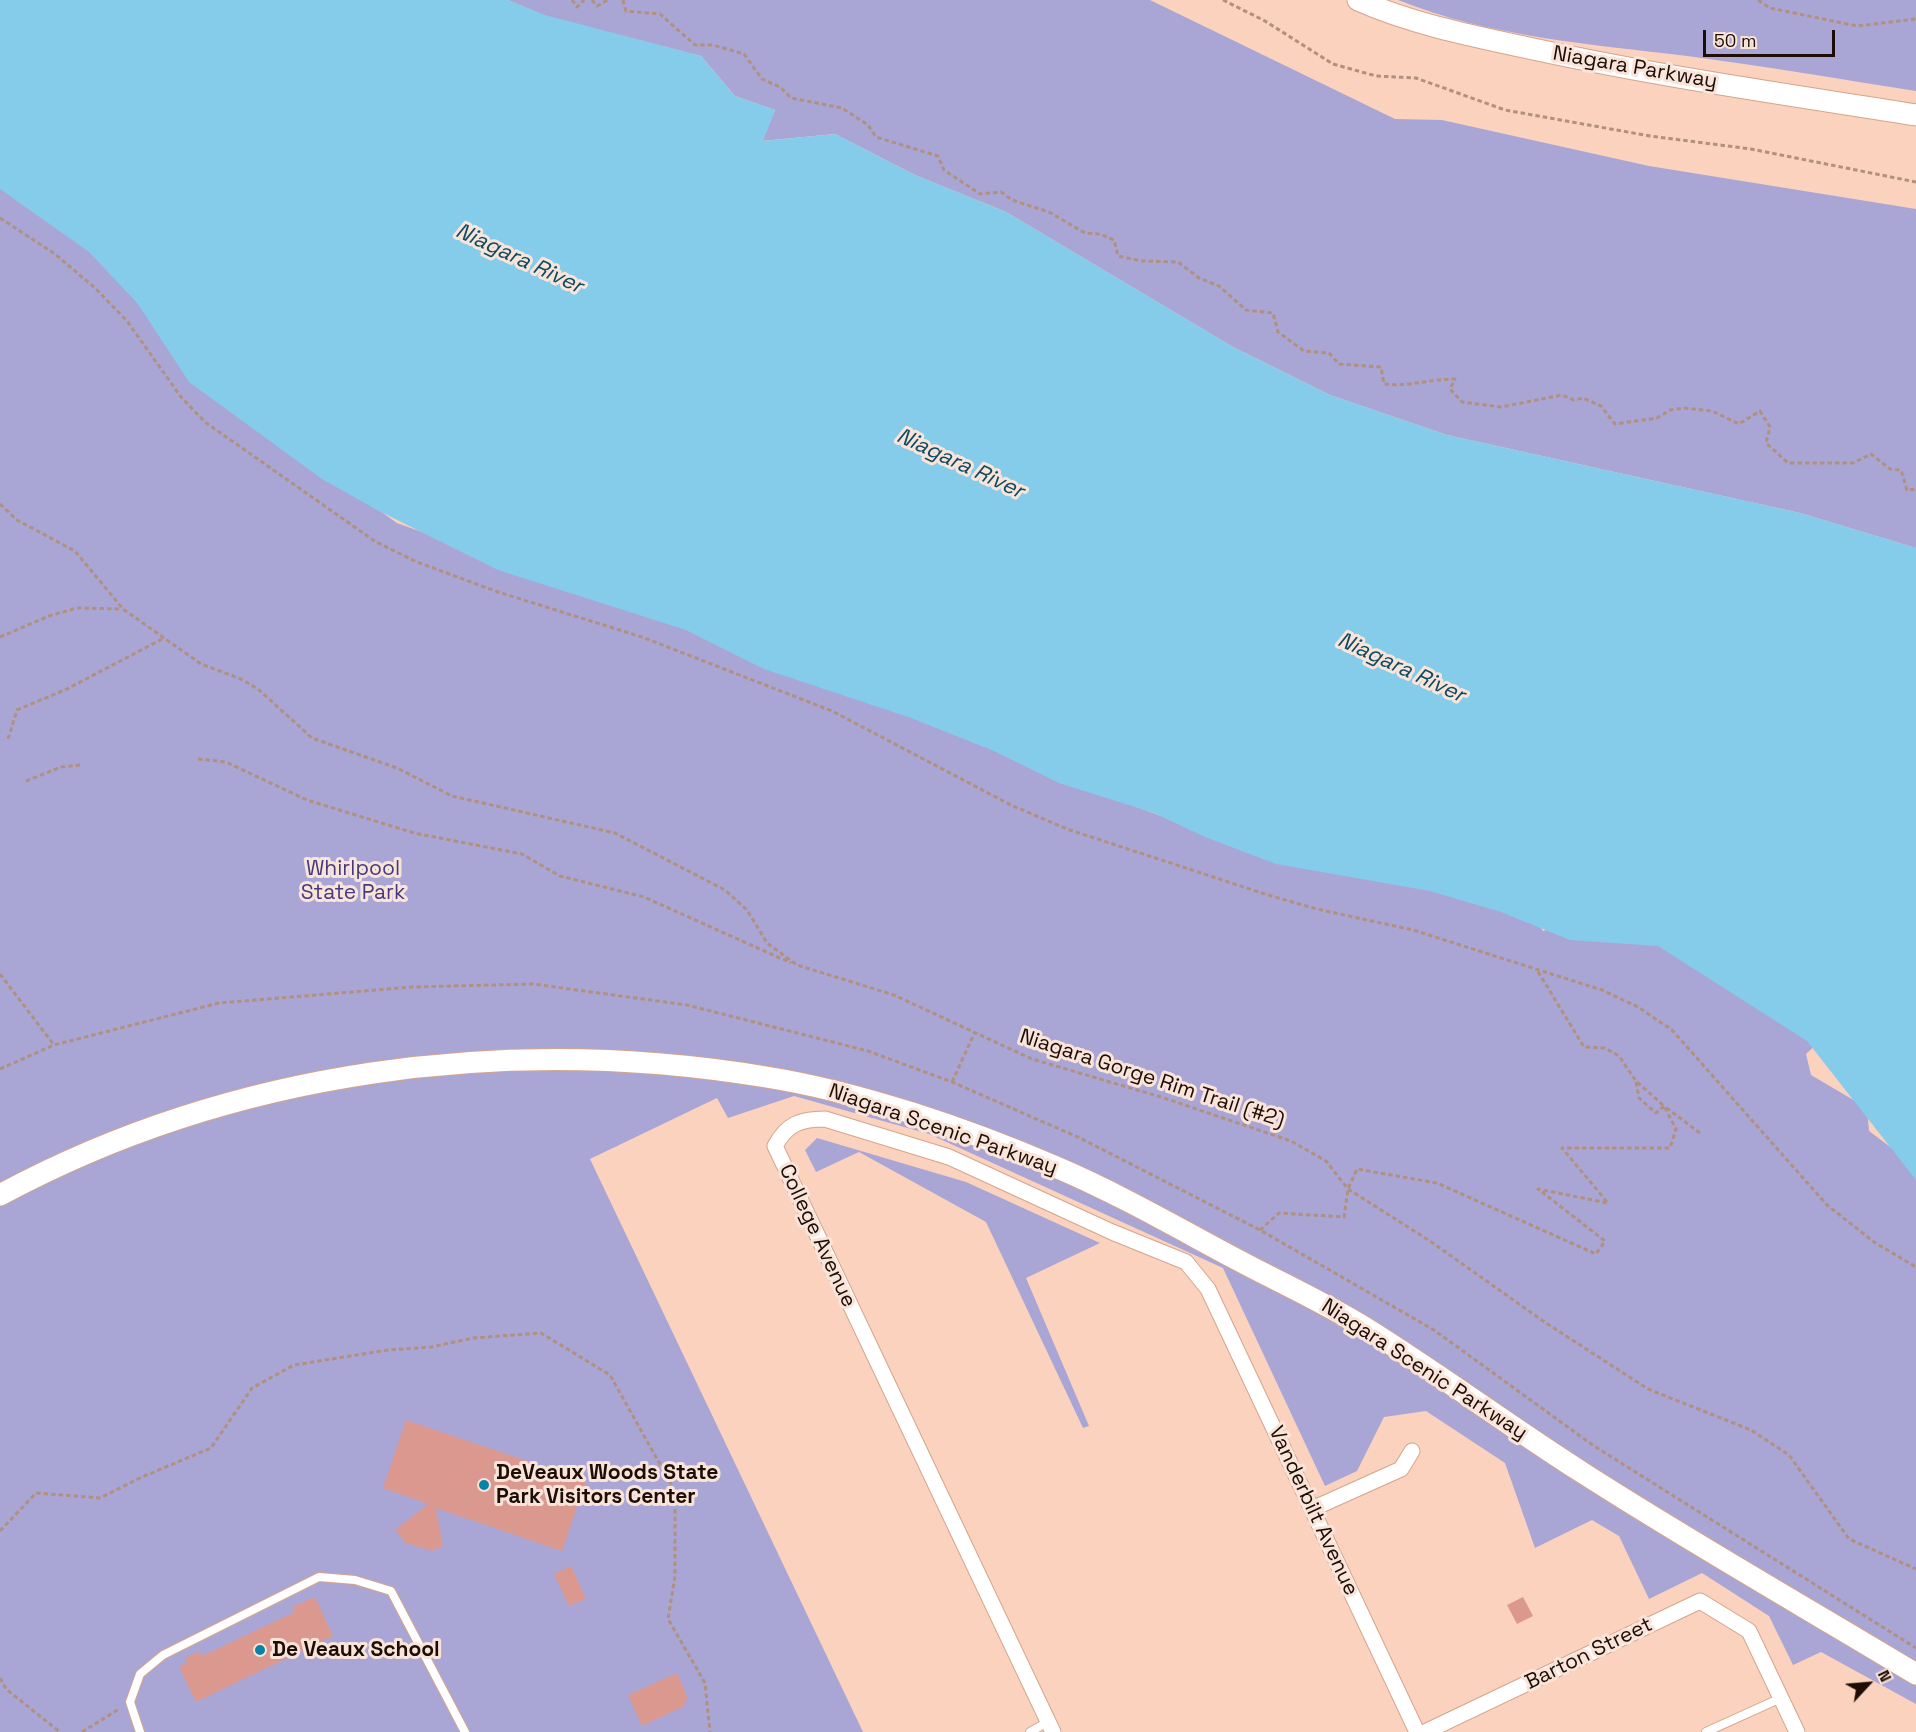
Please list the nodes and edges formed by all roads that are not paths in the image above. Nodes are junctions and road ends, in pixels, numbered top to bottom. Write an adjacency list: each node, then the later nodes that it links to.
1 (1358, 0): 2 (main road, Niagara Parkway)
2 (1916, 115)
3 (0, 1195): 7 (main road, Niagara Scenic Parkway)
4 (1208, 1289): 6 (street, Vanderbilt Avenue); 9 (street, College Avenue)
5 (1412, 1451): 6 (street)
6 (1312, 1509): 13 (street, Vanderbilt Avenue)
7 (1916, 1674)
8 (1781, 1698): 14 (street, Barton Street); 15 (lane); 16 (street)
9 (1051, 1727): 12 (lane)
10 (140, 1732): 11 (lane)
11 (465, 1732)
12 (1029, 1732)
13 (1417, 1732)
14 (1425, 1732)
15 (1706, 1732)
16 (1797, 1732)

